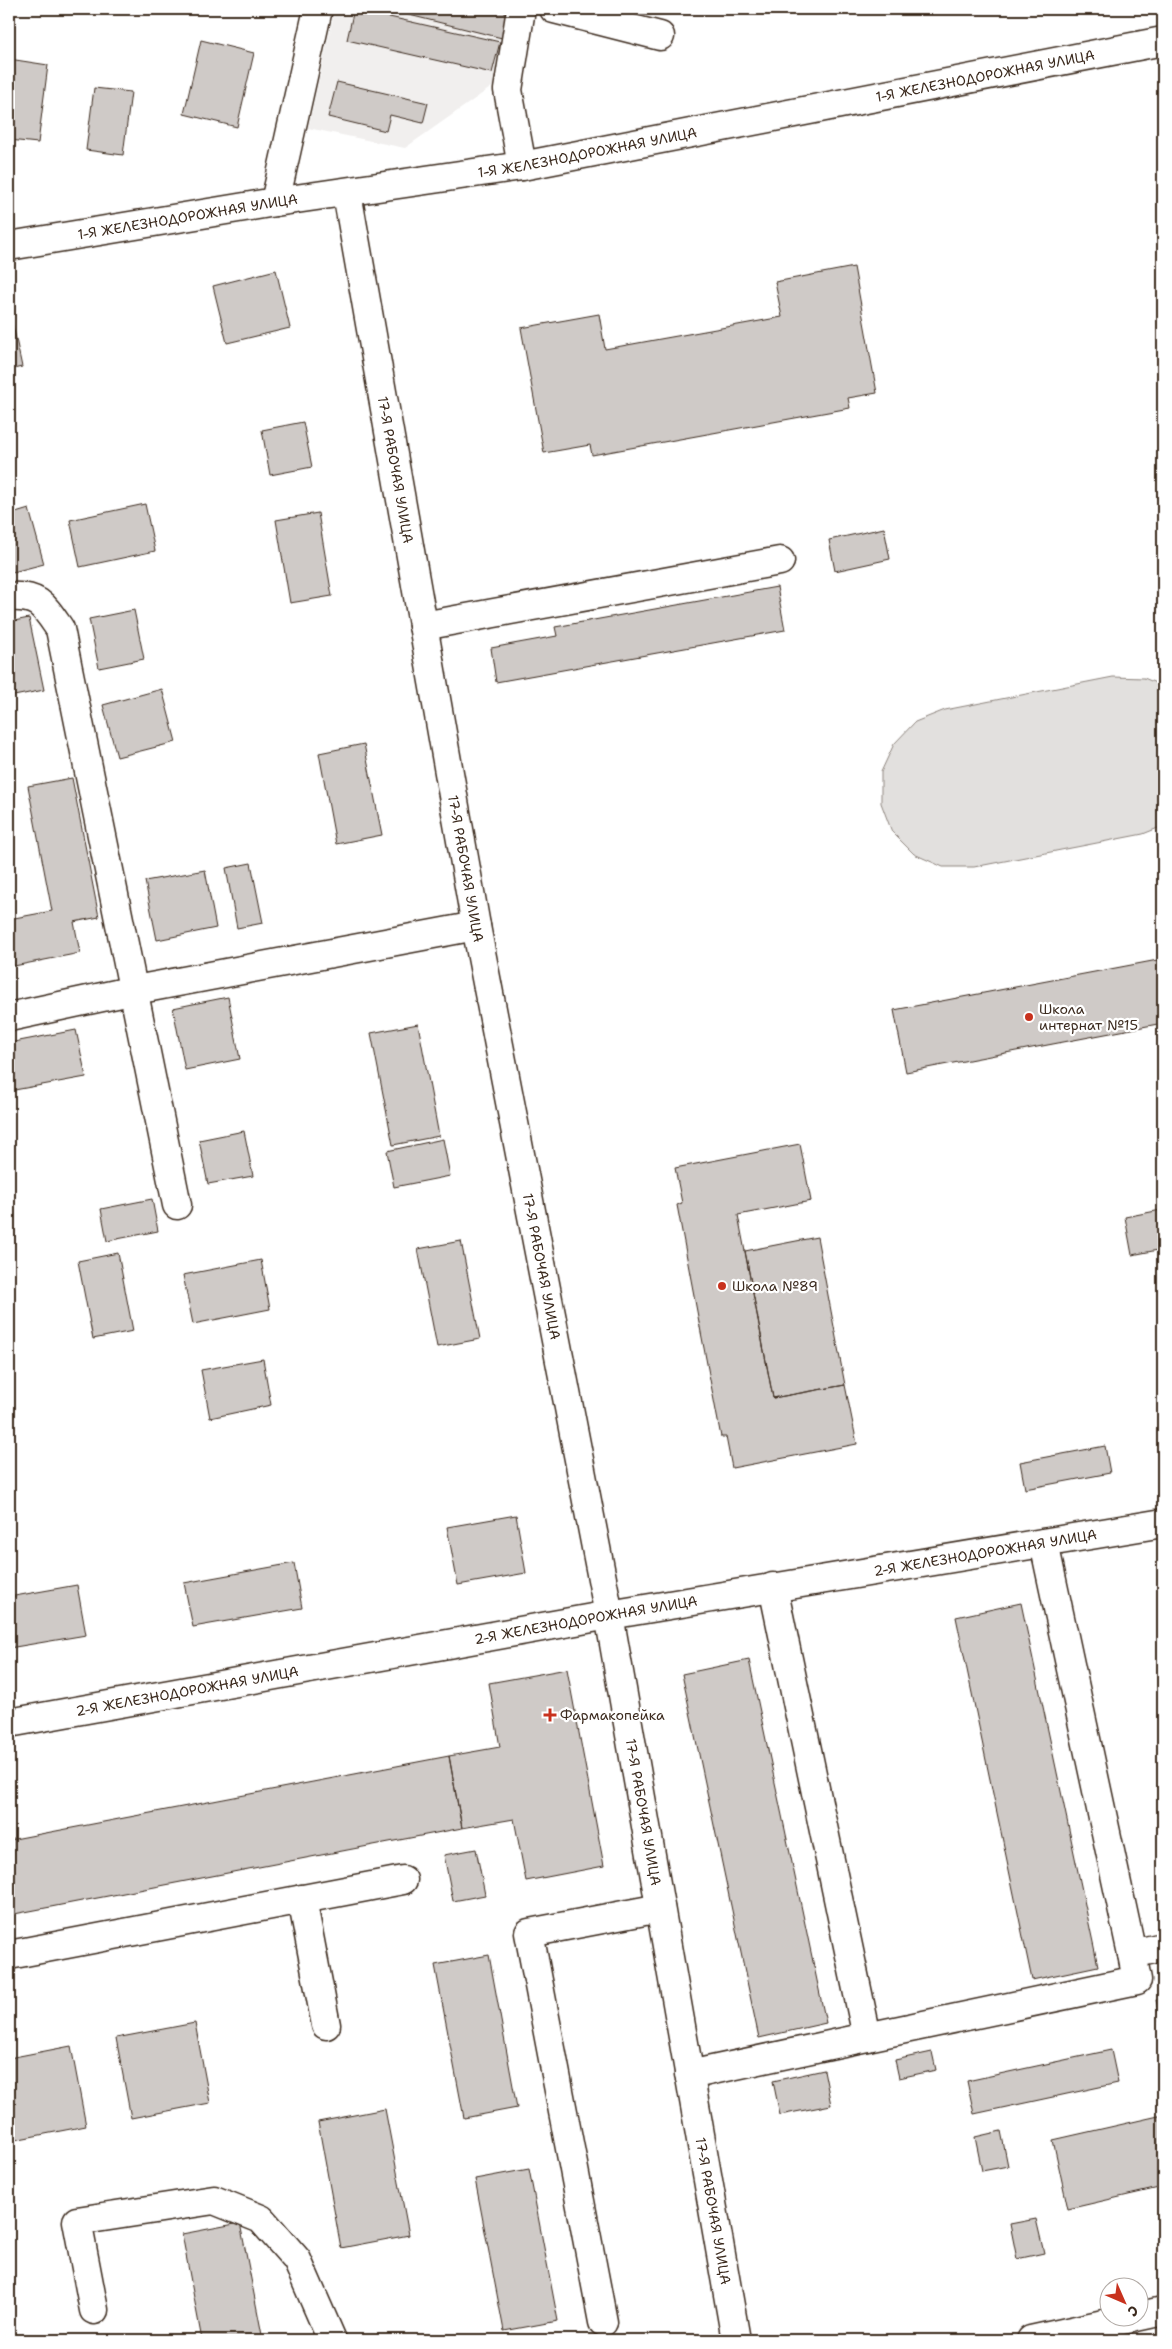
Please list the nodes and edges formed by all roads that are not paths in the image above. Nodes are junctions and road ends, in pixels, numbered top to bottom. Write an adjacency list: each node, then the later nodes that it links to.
1 (318, 9): 8 (street)
2 (521, 9): 6 (street)
3 (554, 9): 4 (street)
4 (660, 36)
5 (1163, 41): 6 (street, 1-Я ЖЕЛЕЗНОДОРОЖНАЯ УЛИЦА)
6 (522, 166): 7 (street, 1-Я ЖЕЛЕЗНОДОРОЖНАЯ УЛИЦА)
7 (347, 194): 8 (street, 1-Я ЖЕЛЕЗНОДОРОЖНАЯ УЛИЦА); 12 (street, 17-Я РАБОЧАЯ УЛИЦА)
8 (275, 202): 9 (street, 1-Я ЖЕЛЕЗНОДОРОЖНАЯ УЛИЦА)
9 (9, 246)
10 (780, 561): 12 (street)
11 (9, 597): 14 (street)
12 (423, 626): 13 (street, 17-Я РАБОЧАЯ УЛИЦА)
13 (476, 926): 14 (street); 20 (street, 17-Я РАБОЧАЯ УЛИЦА)
14 (135, 990): 15 (street); 16 (street)
15 (9, 1017)
16 (177, 1205)
17 (1163, 1523): 18 (street, 2-Я ЖЕЛЕЗНОДОРОЖНАЯ УЛИЦА)
18 (1044, 1543): 19 (street, 2-Я ЖЕЛЕЗНОДОРОЖНАЯ УЛИЦА); 26 (street)
19 (773, 1587): 20 (street, 2-Я ЖЕЛЕЗНОДОРОЖНАЯ УЛИЦА); 29 (street)
20 (609, 1614): 21 (street, 2-Я ЖЕЛЕЗНОДОРОЖНАЯ УЛИЦА); 24 (street, 17-Я РАБОЧАЯ УЛИЦА)
21 (9, 1723)
22 (403, 1880): 23 (street)
23 (302, 1899): 27 (street); 28 (street)
24 (660, 1908): 30 (street, 17-Я РАБОЧАЯ УЛИЦА); 33 (street)
25 (1163, 1947): 26 (street)
26 (1132, 1954): 29 (street)
27 (9, 1955)
28 (326, 2025)
29 (868, 2037): 30 (street)
30 (690, 2075): 35 (street, 17-Я РАБОЧАЯ УЛИЦА)
31 (94, 2310): 34 (street)
32 (1163, 2311): 36 (street)
33 (603, 2322)
34 (332, 2340)
35 (736, 2340)
36 (1031, 2340)

